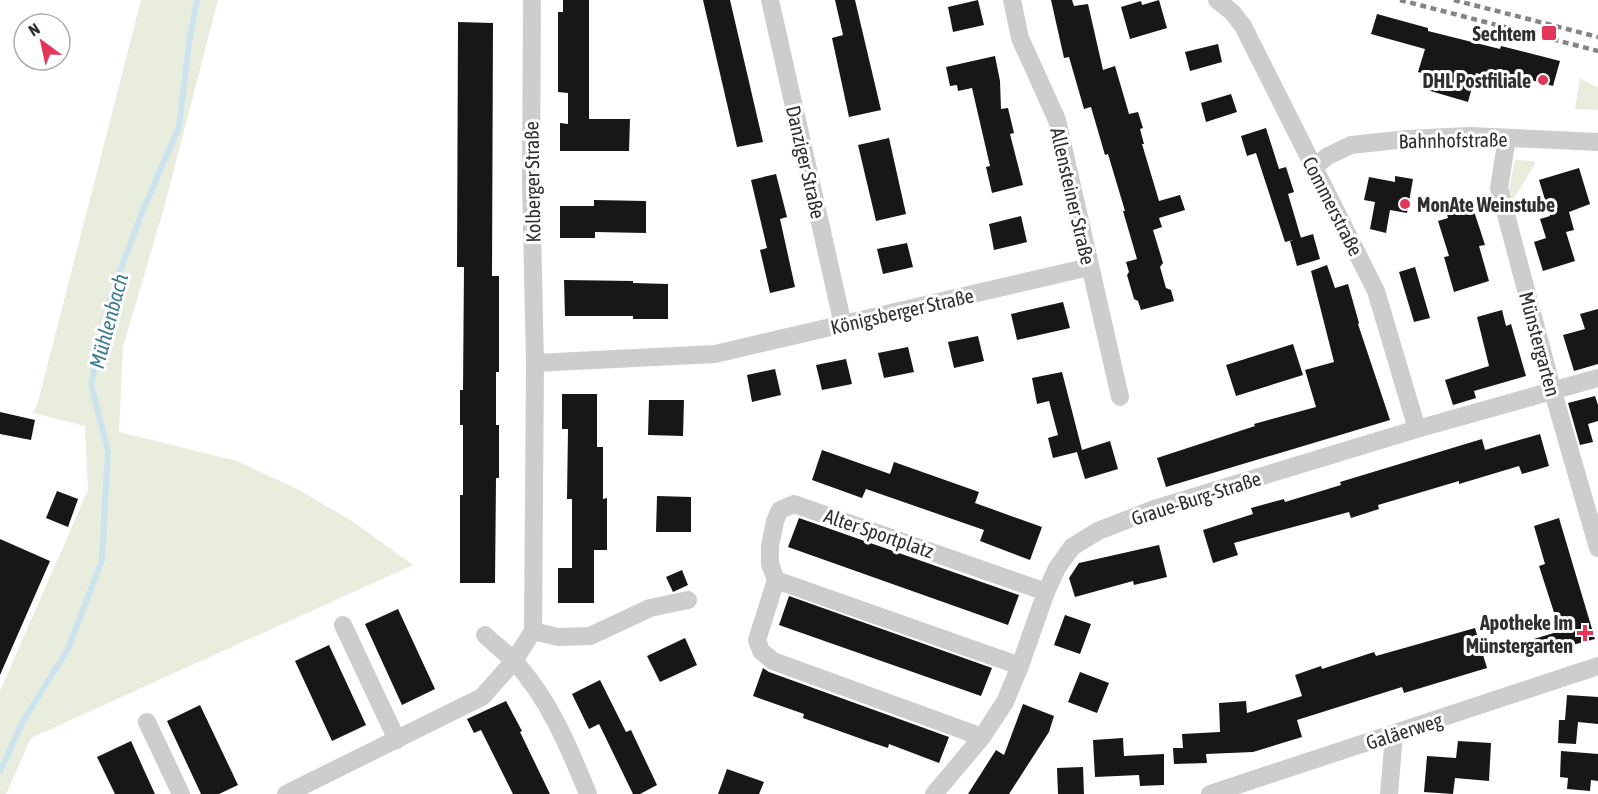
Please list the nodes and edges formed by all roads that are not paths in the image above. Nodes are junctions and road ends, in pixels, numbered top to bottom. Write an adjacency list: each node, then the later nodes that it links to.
1 (532, 0): 10 (street, Kolberger Straße)
2 (770, 0): 9 (street, Danziger Straße)
3 (1012, 0): 8 (street, Allensteiner Straße)
4 (1217, 0): 7 (street, Commerstraße)
5 (1507, 138): 6 (street, Bahnhofstraße); 7 (street, Bahnhofstraße); 12 (street, Münstergarten)
6 (1598, 142)
7 (1314, 167): 14 (street, Commerstraße)
8 (1089, 267): 9 (street, Königsberger Straße); 13 (street, Allensteiner Straße)
9 (843, 325): 10 (street, Königsberger Straße)
10 (535, 363): 20 (street, Kolberger Straße)
11 (1598, 378): 12 (street, Graue-Burg-Straße)
12 (1553, 392): 14 (street, Graue-Burg-Straße); 15 (street, Münstergarten)
13 (1120, 397)
14 (1417, 429): 17 (street, Graue-Burg-Straße)
15 (1598, 548)
16 (776, 580): 17 (street, Alter Sportplatz); 23 (street); 27 (street)
17 (1046, 592): 23 (street, Graue-Burg-Straße)
18 (688, 600): 20 (street)
19 (343, 625): 28 (street)
20 (533, 631): 22 (street)
21 (485, 635): 22 (street)
22 (514, 661): 28 (street); 29 (street)
23 (1020, 666): 27 (street, Graue-Burg-Straße)
24 (1598, 666): 26 (street, Galäerweg)
25 (147, 722): 30 (street)
26 (1394, 735): 33 (street, Galäerweg); 34 (street)
27 (982, 738): 32 (street, Graue-Burg-Straße)
28 (397, 740): 31 (street)
29 (589, 793)
30 (181, 794)
31 (286, 794)
32 (934, 794)
33 (1210, 794)
34 (1389, 794)

